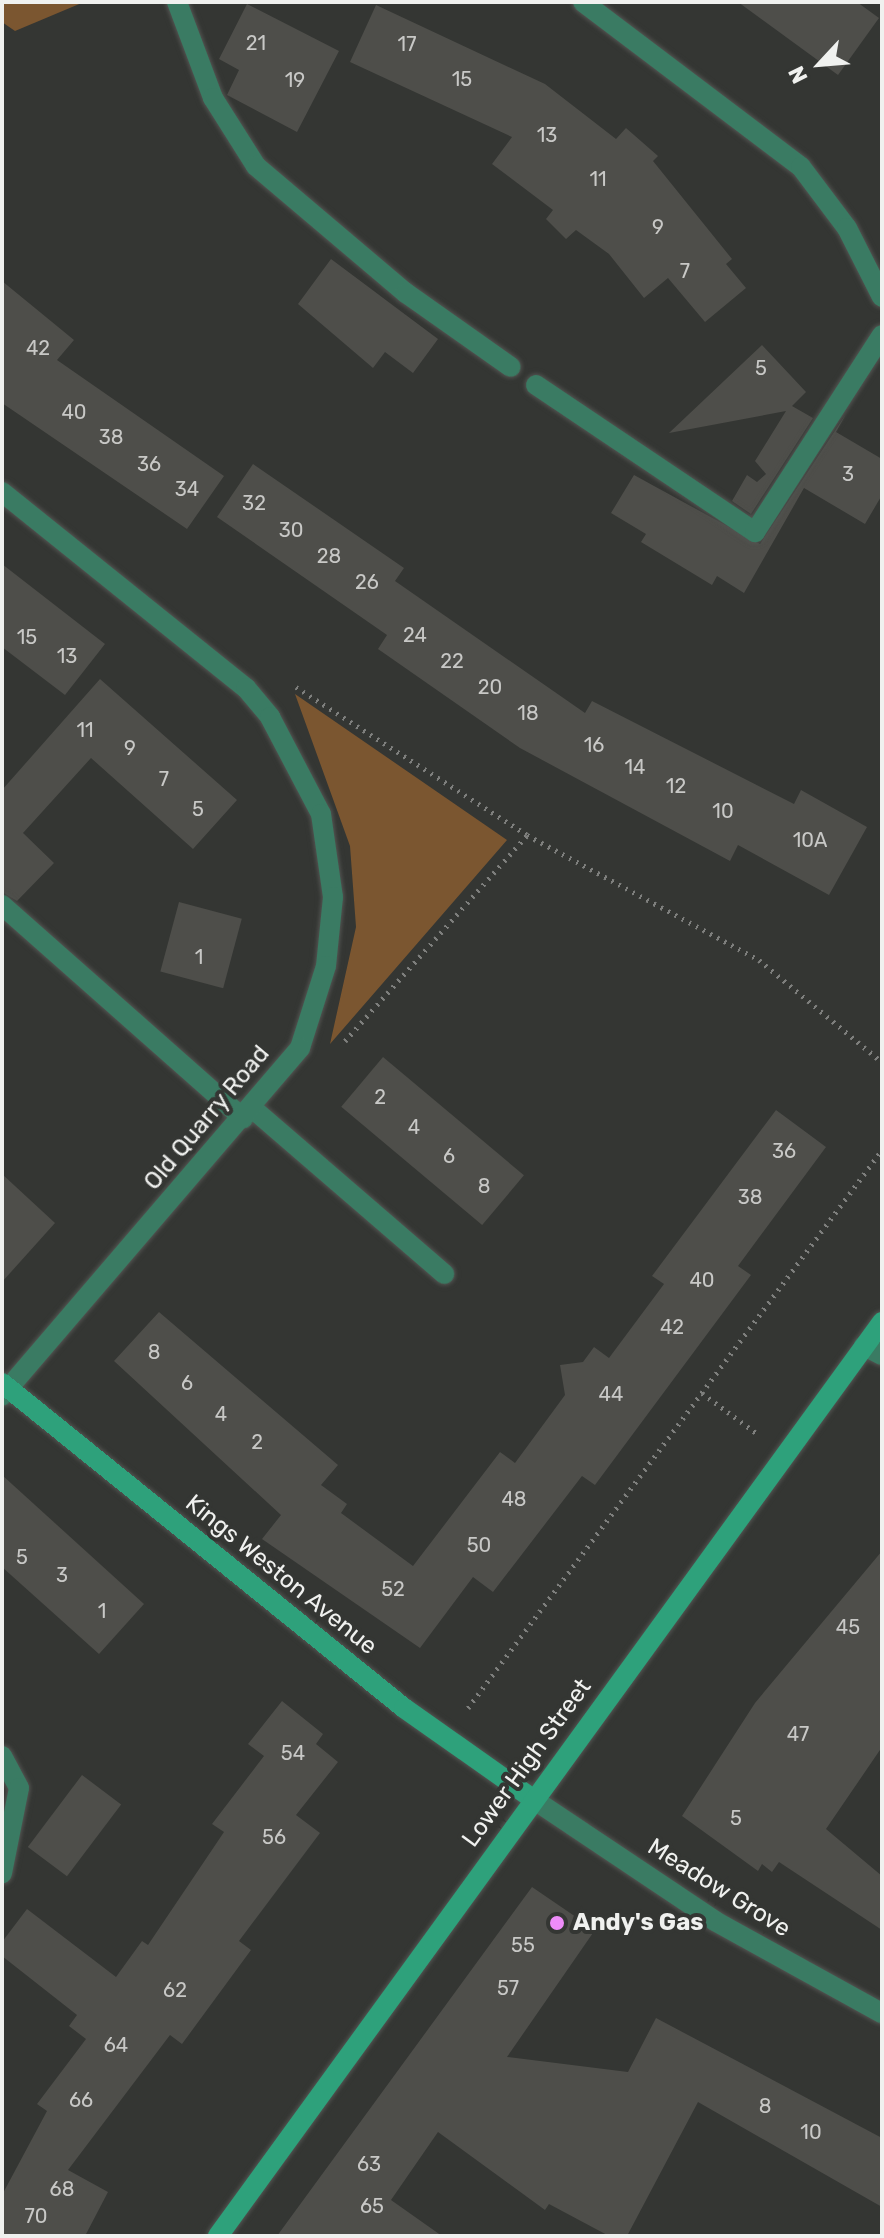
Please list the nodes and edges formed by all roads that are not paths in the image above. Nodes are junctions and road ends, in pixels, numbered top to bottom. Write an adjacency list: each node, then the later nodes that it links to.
1 (177, 2): 5 (street)
2 (583, 2): 3 (street)
3 (882, 297)
4 (882, 335): 6 (street)
5 (511, 367)
6 (536, 385)
7 (2, 492): 9 (street, Old Quarry Road)
8 (2, 905): 9 (street)
9 (247, 1113): 10 (street); 13 (street, Old Quarry Road)
10 (444, 1274)
11 (882, 1322): 12 (main road, Lower High Street)
12 (873, 1350): 15 (main road, Lower High Street)
13 (4, 1389): 15 (main road, Kings Weston Avenue)
14 (2, 1756): 16 (street)
15 (533, 1799): 17 (street, Meadow Grove); 18 (main road, Lower High Street)
16 (2, 1873)
17 (882, 2013)
18 (218, 2236)

